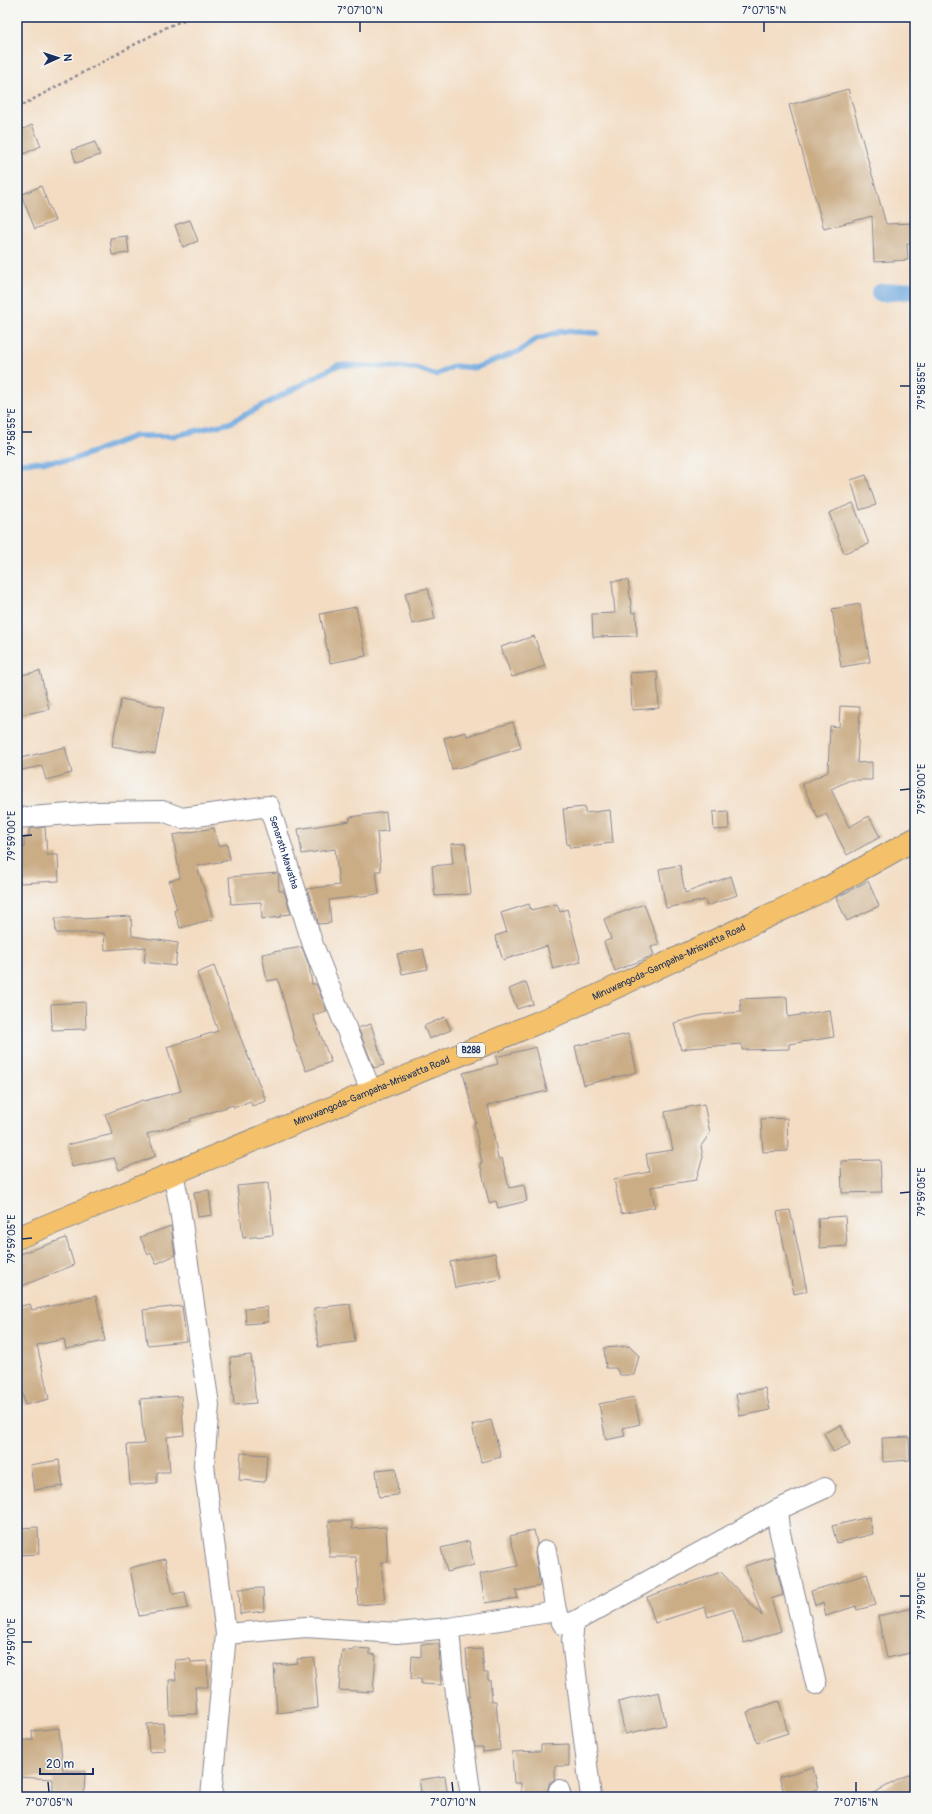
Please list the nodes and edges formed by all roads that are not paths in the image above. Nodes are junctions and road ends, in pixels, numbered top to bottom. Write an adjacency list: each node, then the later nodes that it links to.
1 (17, 818): 3 (street, Senarath Mawatha)
2 (915, 839): 3 (main road, Minuwangoda-Gampaha-Mriswatta Road / B288)
3 (371, 1091): 4 (main road, Minuwangoda-Gampaha-Mriswatta Road / B288)
4 (172, 1173): 5 (main road, Minuwangoda-Gampaha-Mriswatta Road / B288); 12 (street)
5 (17, 1238)
6 (825, 1488): 7 (street)
7 (777, 1510): 10 (street); 13 (street)
8 (546, 1551): 9 (street)
9 (556, 1611): 10 (street); 11 (street)
10 (574, 1622): 16 (street)
11 (449, 1628): 12 (street); 15 (street)
12 (226, 1634): 14 (street)
13 (816, 1684)
14 (210, 1797)
15 (471, 1797)
16 (591, 1797)

